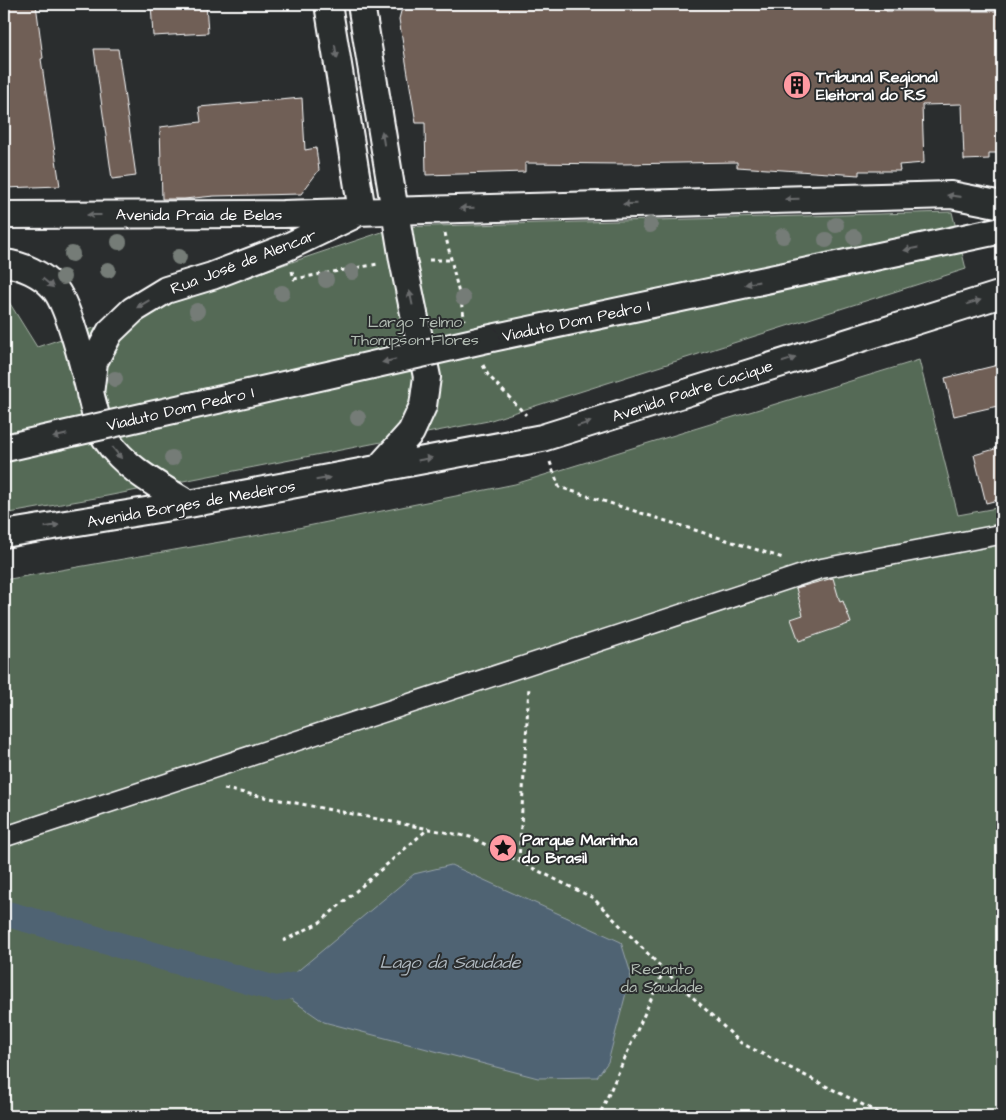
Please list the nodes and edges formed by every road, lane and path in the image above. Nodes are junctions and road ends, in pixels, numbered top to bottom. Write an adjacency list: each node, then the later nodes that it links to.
1 (328, 4): 5 (main road, one-way to 5)
2 (362, 4): 4 (main road, one-way to 2)
3 (1002, 205): 4 (main road, one-way to 4)
4 (395, 210): 5 (main road, Avenida Praia de Belas); 9 (main road)
5 (362, 211): 6 (main road, Avenida Praia de Belas, one-way to 6); 8 (main road, Rua José de Alencar)
6 (4, 215)
7 (1002, 230): 15 (main road, Viaduto Dom Pedro I, one-way to 15, bridge)
8 (285, 248): 9 (path); 13 (main road, Rua José de Alencar, one-way to 13)
9 (403, 260): 10 (path); 16 (main road, one-way to 9)
10 (451, 260)
11 (4, 264): 13 (main road, one-way to 13)
12 (1002, 294): 14 (main road, Avenida Padre Cacique, one-way to 12)
13 (90, 394): 17 (main road, one-way to 17)
14 (542, 438): 16 (main road, Avenida Padre Cacique, one-way to 14); 20 (path)
15 (4, 448)
16 (378, 469): 17 (main road, Avenida Borges de Medeiros, one-way to 16)
17 (189, 504): 18 (main road, Avenida Borges de Medeiros, one-way to 17)
18 (4, 534)
19 (1002, 534): 20 (street)
20 (819, 569): 21 (street)
21 (531, 663): 24 (street); 25 (path)
22 (215, 787): 23 (path)
23 (429, 828): 25 (path); 26 (path)
24 (4, 837)
25 (519, 861): 27 (path)
26 (283, 941)
27 (664, 970): 30 (path); 31 (path)
28 (553, 1116): 29 (path)
29 (565, 1116)
30 (599, 1116)
31 (880, 1116)

